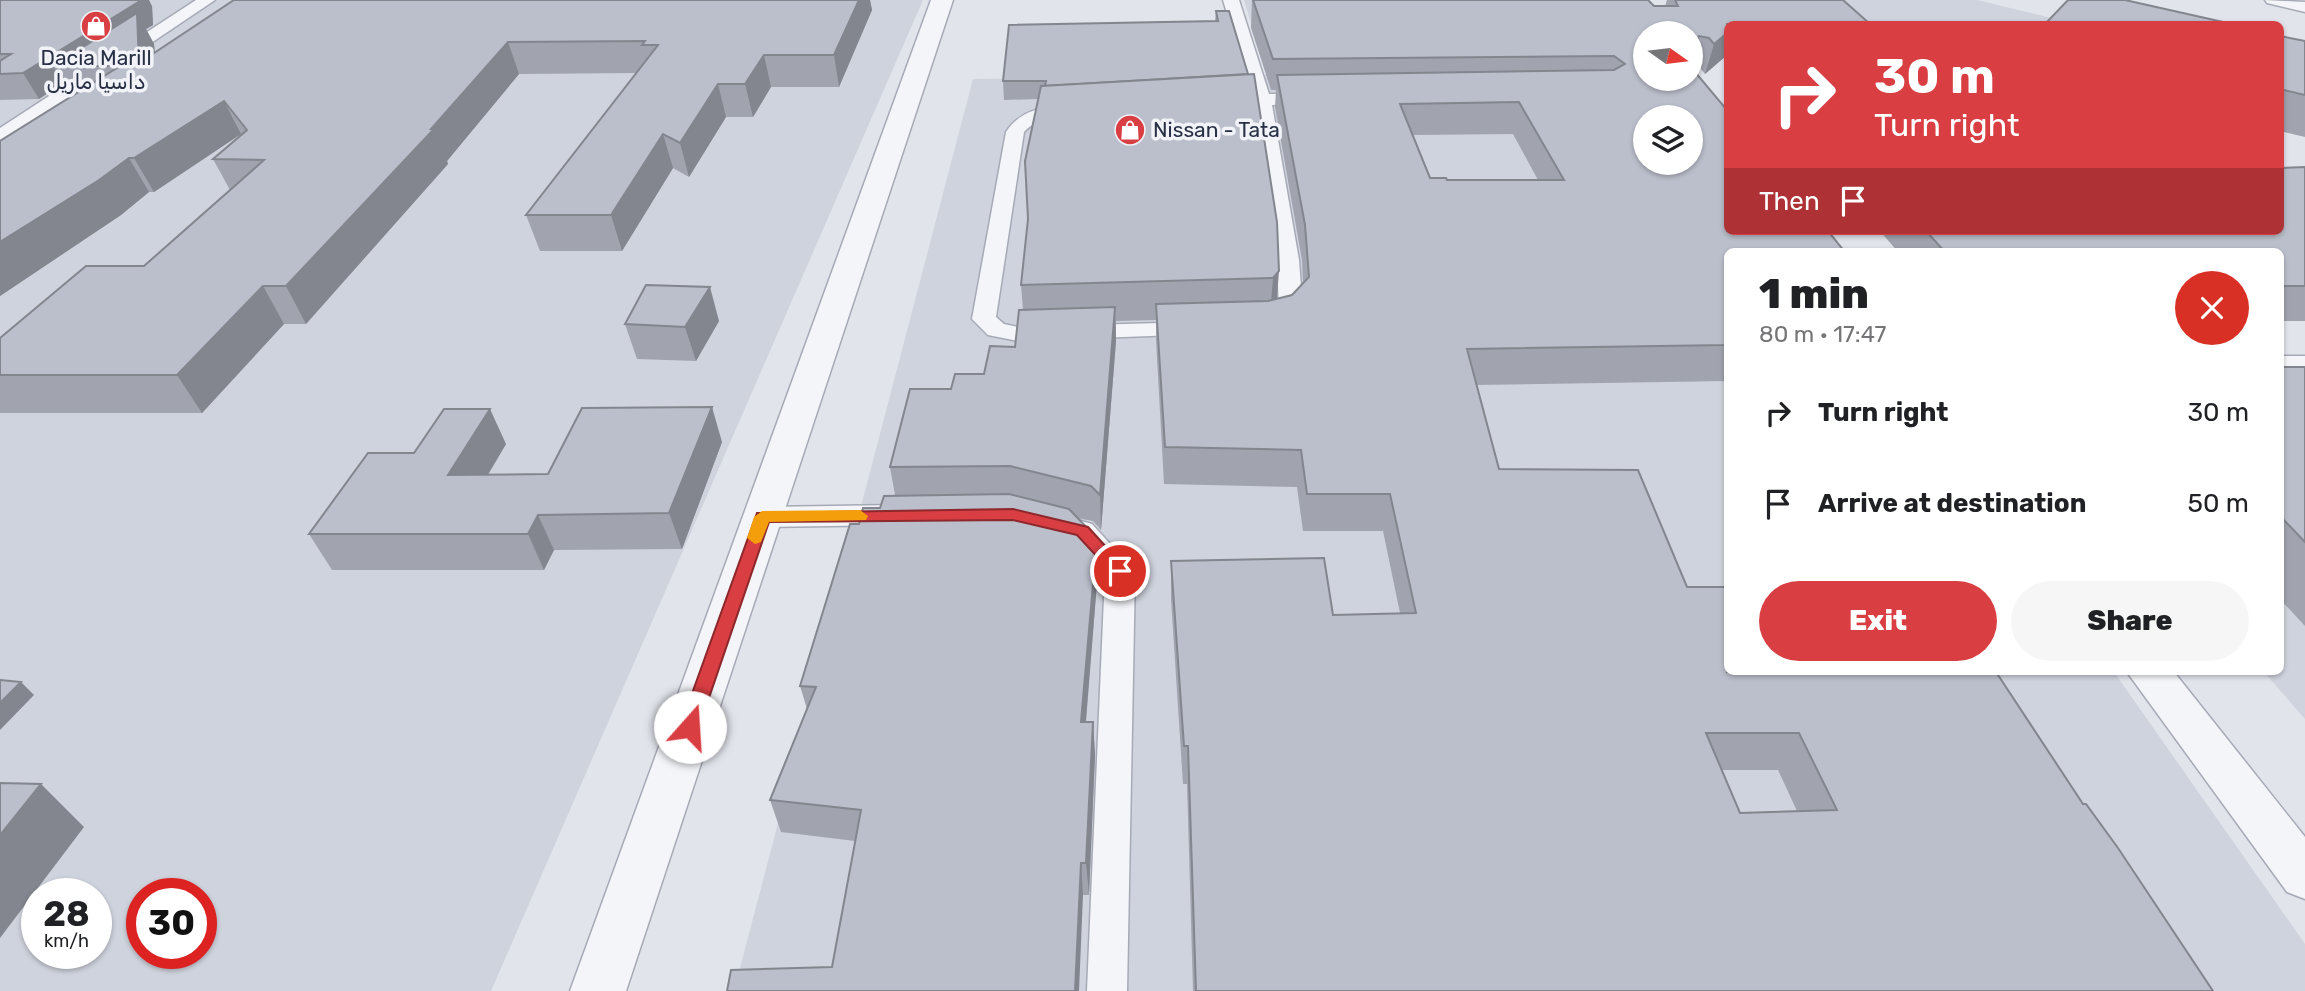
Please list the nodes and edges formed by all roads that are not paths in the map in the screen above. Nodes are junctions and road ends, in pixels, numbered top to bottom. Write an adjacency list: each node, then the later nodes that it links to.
1 (207, 0): 10 (lane)
2 (942, 0): 16 (street)
3 (1231, 0): 7 (lane)
4 (2273, 0): 5 (lane)
5 (2305, 7)
6 (1331, 98): 7 (lane)
7 (1262, 99): 8 (lane); 11 (lane)
8 (1207, 102)
9 (1098, 108): 12 (lane)
10 (0, 136)
11 (1252, 328)
12 (1210, 329)
13 (2284, 363): 14 (lane)
14 (2305, 363)
15 (930, 515): 16 (lane)
16 (762, 517): 20 (street)
17 (1036, 520): 21 (lane)
18 (2151, 675): 19 (street)
19 (2305, 876)
20 (598, 991)
21 (1107, 991)

